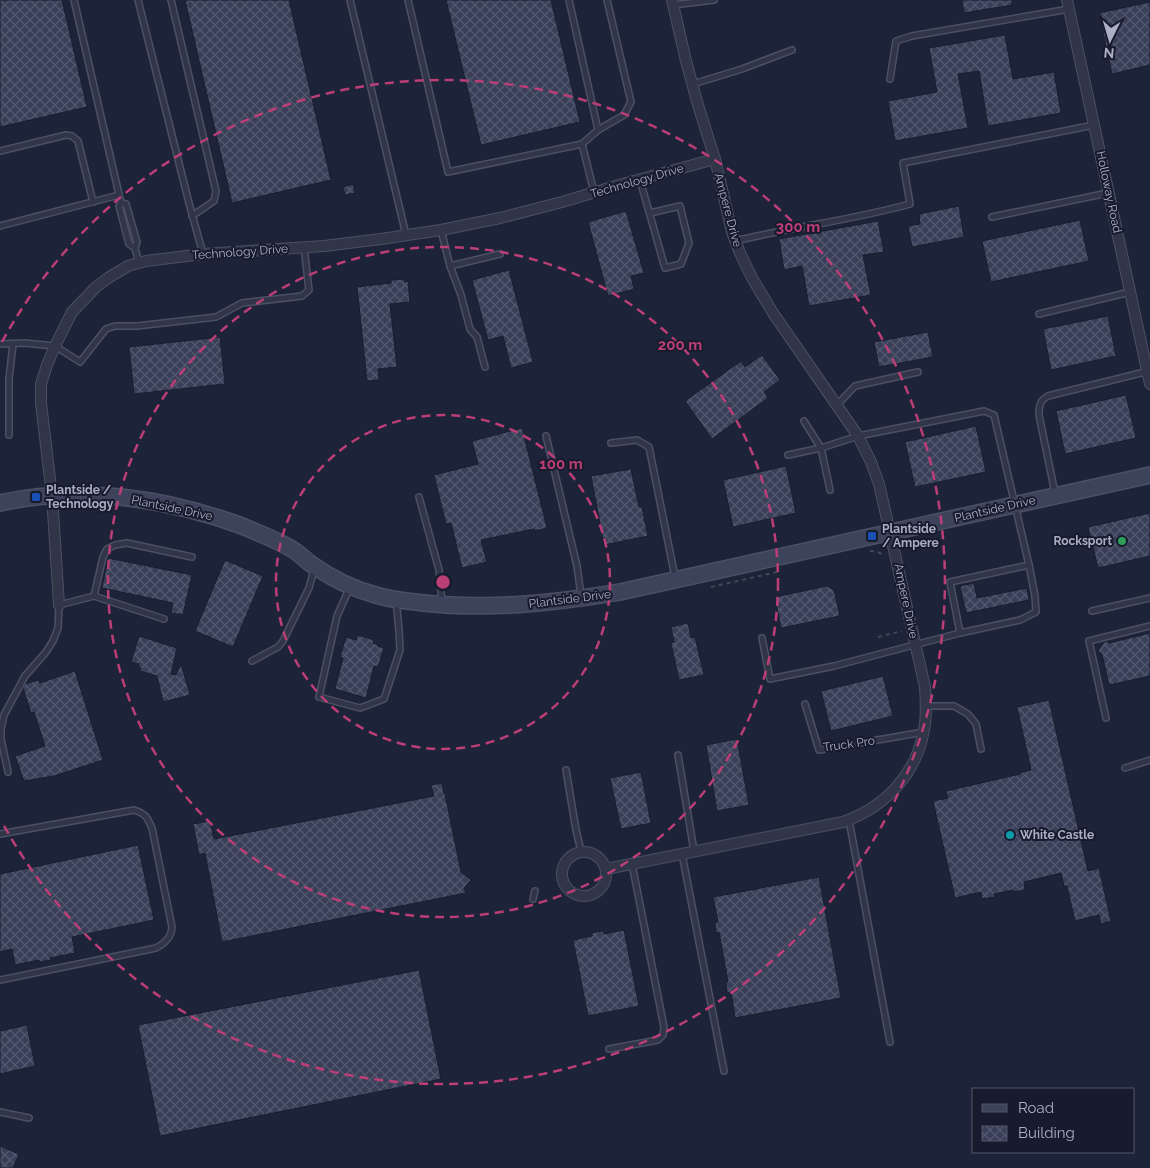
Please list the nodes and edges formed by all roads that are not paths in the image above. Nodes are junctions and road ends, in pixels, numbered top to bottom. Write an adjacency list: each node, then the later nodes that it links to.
1 (74, 0): 22 (lane)
2 (138, 0): 25 (lane)
3 (171, 0): 25 (lane)
4 (350, 0): 29 (lane)
5 (408, 0): 16 (lane)
6 (569, 0): 15 (lane)
7 (607, 0): 15 (lane)
8 (714, 0): 9 (lane)
9 (673, 3): 13 (street, Ampere Drive)
10 (1068, 4): 12 (lane); 14 (street, Holloway Road)
11 (792, 50): 13 (lane)
12 (890, 79)
13 (693, 84): 18 (street, Ampere Drive)
14 (1094, 125): 21 (street, Holloway Road); 30 (lane)
15 (598, 130): 16 (lane)
16 (582, 144): 20 (lane)
17 (0, 151): 23 (lane)
18 (715, 159): 19 (street, Technology Drive); 30 (street, Ampere Drive)
19 (640, 179): 20 (street, Technology Drive); 24 (lane)
20 (594, 192): 28 (street, Technology Drive)
21 (1109, 193): 26 (lane); 36 (street, Holloway Road)
22 (119, 195): 23 (lane); 34 (lane)
23 (92, 202): 27 (lane)
24 (650, 213): 24 (lane)
25 (192, 216): 32 (lane)
26 (992, 218)
27 (0, 226)
28 (441, 230): 29 (street, Technology Drive); 35 (lane)
29 (406, 236): 31 (street, Technology Drive)
30 (735, 241): 45 (street, Ampere Drive)
31 (304, 248): 32 (street, Technology Drive); 40 (lane)
32 (203, 254): 34 (street, Technology Drive)
33 (500, 254): 35 (lane)
34 (139, 263): 40 (street, Technology Drive)
35 (450, 266): 41 (lane)
36 (1130, 292): 37 (lane); 42 (street, Holloway Road)
37 (1039, 314)
38 (0, 344): 39 (lane)
39 (13, 344): 40 (lane); 47 (lane)
40 (54, 346): 55 (street, Technology Drive)
41 (485, 367)
42 (1149, 371): 44 (street, Holloway Road); 56 (lane)
43 (918, 372): 45 (lane)
44 (1150, 384)
45 (837, 405): 49 (street, Ampere Drive)
46 (804, 421): 51 (lane)
47 (9, 435)
48 (546, 436): 68 (lane)
49 (858, 436): 51 (lane); 59 (lane); 60 (street, Ampere Drive)
50 (611, 443): 64 (lane)
51 (821, 448): 52 (lane); 54 (lane)
52 (788, 456)
53 (1150, 475): 56 (street, Plantside Drive)
54 (830, 490)
55 (52, 496): 58 (street, Plantside Drive); 63 (street, Plantside Drive); 70 (street, Technology Drive)
56 (1056, 496): 59 (street, Plantside Drive)
57 (420, 497): 71 (lane)
58 (0, 503)
59 (1015, 505): 60 (street, Plantside Drive); 62 (lane)
60 (890, 532): 64 (street, Plantside Drive); 77 (street, Ampere Drive)
61 (192, 557): 66 (lane)
62 (1029, 565): 75 (lane); 75 (lane)
63 (314, 566): 65 (street, Plantside Drive); 78 (lane)
64 (676, 580): 68 (street, Plantside Drive)
65 (350, 586): 69 (street, Plantside Drive); 69 (lane)
66 (94, 596): 70 (lane); 73 (lane)
67 (1150, 598): 72 (lane)
68 (581, 599): 71 (street, Plantside Drive)
69 (396, 600): 71 (street, Plantside Drive)
70 (59, 605): 88 (lane)
71 (442, 605)
72 (1092, 611)
73 (164, 619)
74 (1150, 626): 81 (lane)
75 (960, 633): 77 (lane)
76 (762, 638): 77 (lane)
77 (915, 645): 80 (street, Ampere Drive)
78 (252, 661)
79 (805, 704): 82 (lane, Truck Pro)
80 (926, 706): 82 (street, Ampere Drive); 83 (lane)
81 (1106, 718)
82 (924, 731): 89 (street, Ampere Drive)
83 (981, 749)
84 (678, 755): 92 (lane)
85 (1150, 760): 86 (lane)
86 (1125, 768)
87 (566, 770): 91 (lane)
88 (8, 772)
89 (848, 820): 92 (street, Ampere Drive); 99 (lane)
90 (0, 834): 98 (lane)
91 (581, 852): 95 (street); 95 (street)
92 (694, 852): 93 (street, Ampere Drive)
93 (682, 854): 94 (street, Ampere Drive); 101 (lane)
94 (632, 864): 95 (street, Ampere Drive); 100 (lane)
95 (606, 869)
96 (535, 891): 97 (lane)
97 (533, 899)
98 (0, 980)
99 (890, 1042)
100 (609, 1049)
101 (724, 1071)
102 (0, 1112): 103 (lane)
103 (29, 1118)

